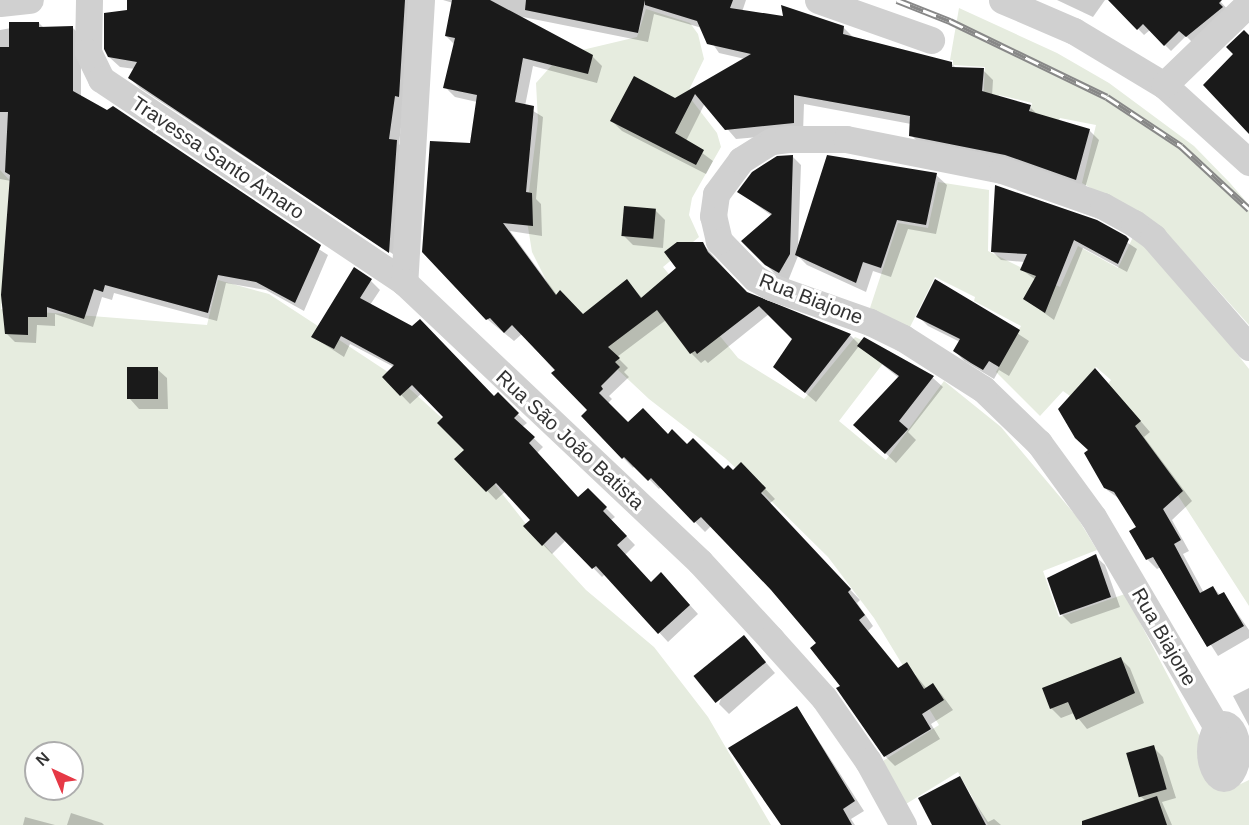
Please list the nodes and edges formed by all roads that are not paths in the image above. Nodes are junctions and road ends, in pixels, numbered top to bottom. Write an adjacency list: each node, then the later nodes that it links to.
1 (30, 0): 6 (street)
2 (89, 0): 11 (street, Travessa Santo Amaro)
3 (421, 0): 11 (street)
4 (818, 0): 8 (street)
5 (1002, 0): 9 (street)
6 (0, 3)
7 (1249, 3): 9 (street)
8 (932, 40)
9 (1164, 86): 10 (street)
10 (1247, 160)
11 (404, 282): 14 (street, Rua São João Batista)
12 (1249, 347): 13 (street, Rua Biajone)
13 (1215, 724)
14 (903, 825)

